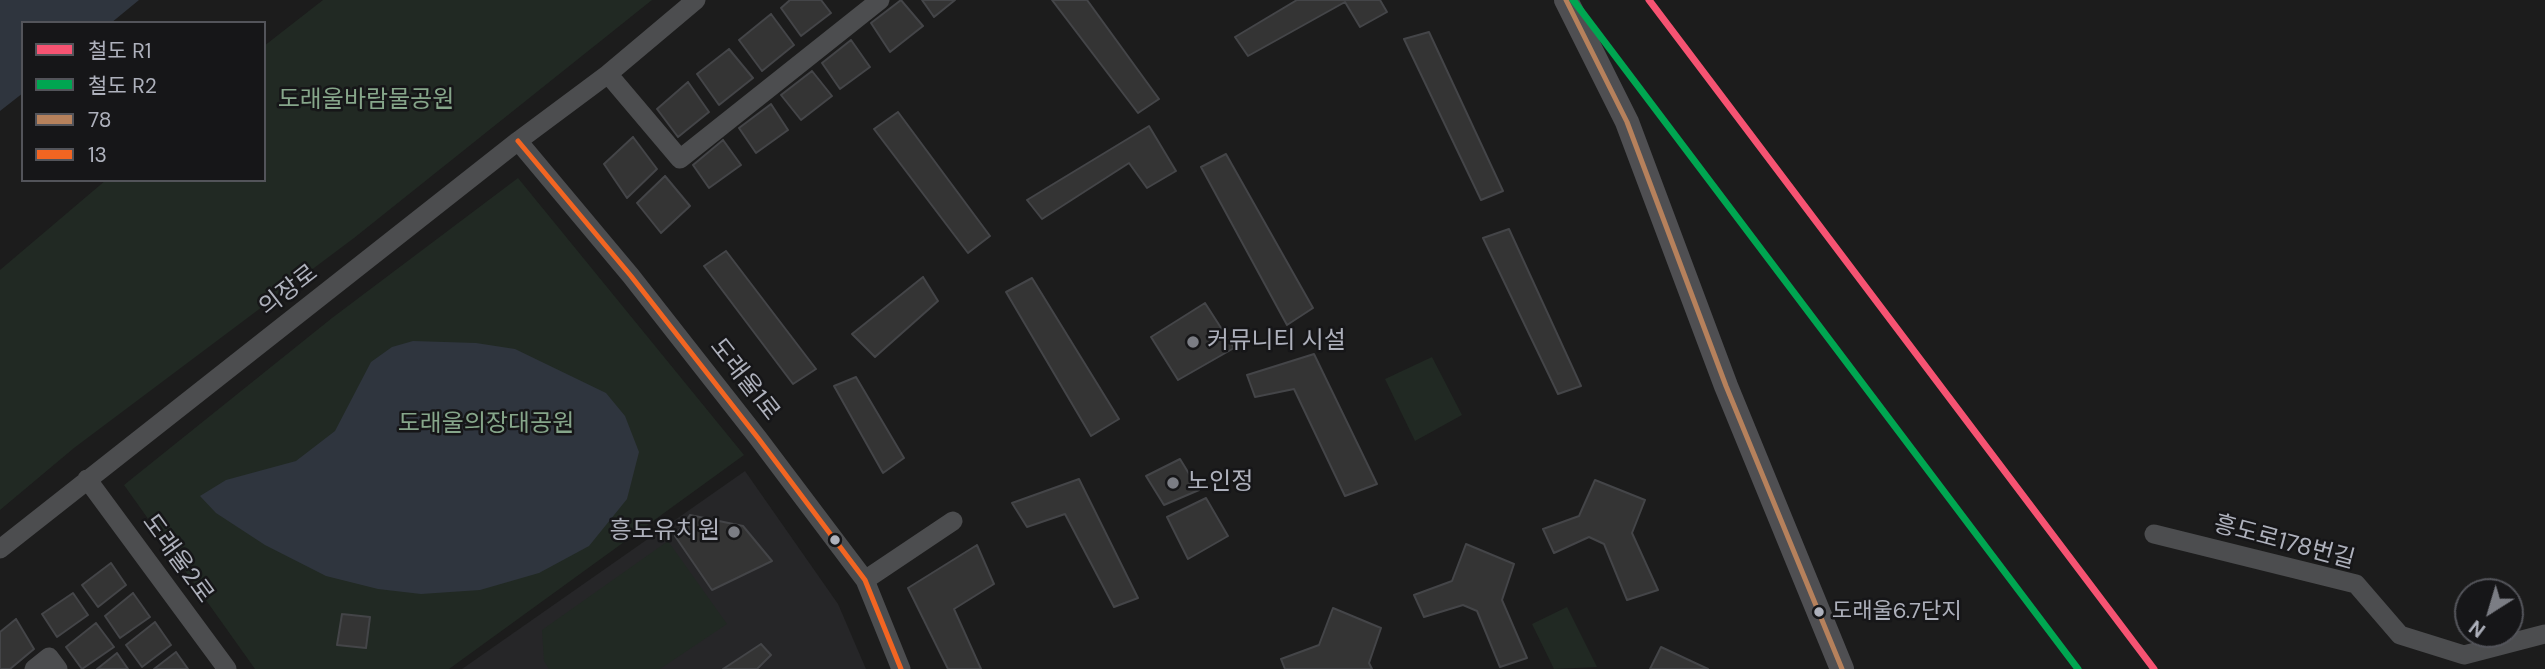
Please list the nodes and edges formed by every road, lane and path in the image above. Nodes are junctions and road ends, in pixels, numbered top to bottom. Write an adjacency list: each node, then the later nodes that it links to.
1 (696, 0): 4 (street, 의장로)
2 (880, 0): 4 (street)
3 (1566, 0): 16 (main road)
4 (608, 74): 5 (street, 의장로)
5 (518, 141): 6 (street, 의장로); 10 (street, 도래울1로)
6 (87, 479): 9 (street, 의장로); 14 (street, 도래울2로)
7 (953, 521): 10 (street)
8 (2154, 534): 11 (street, 흥도로178번길)
9 (0, 549)
10 (865, 580): 15 (street, 도래울1로)
11 (2545, 634)
12 (34, 669): 13 (street)
13 (58, 669)
14 (228, 669)
15 (901, 669)
16 (1842, 669)

